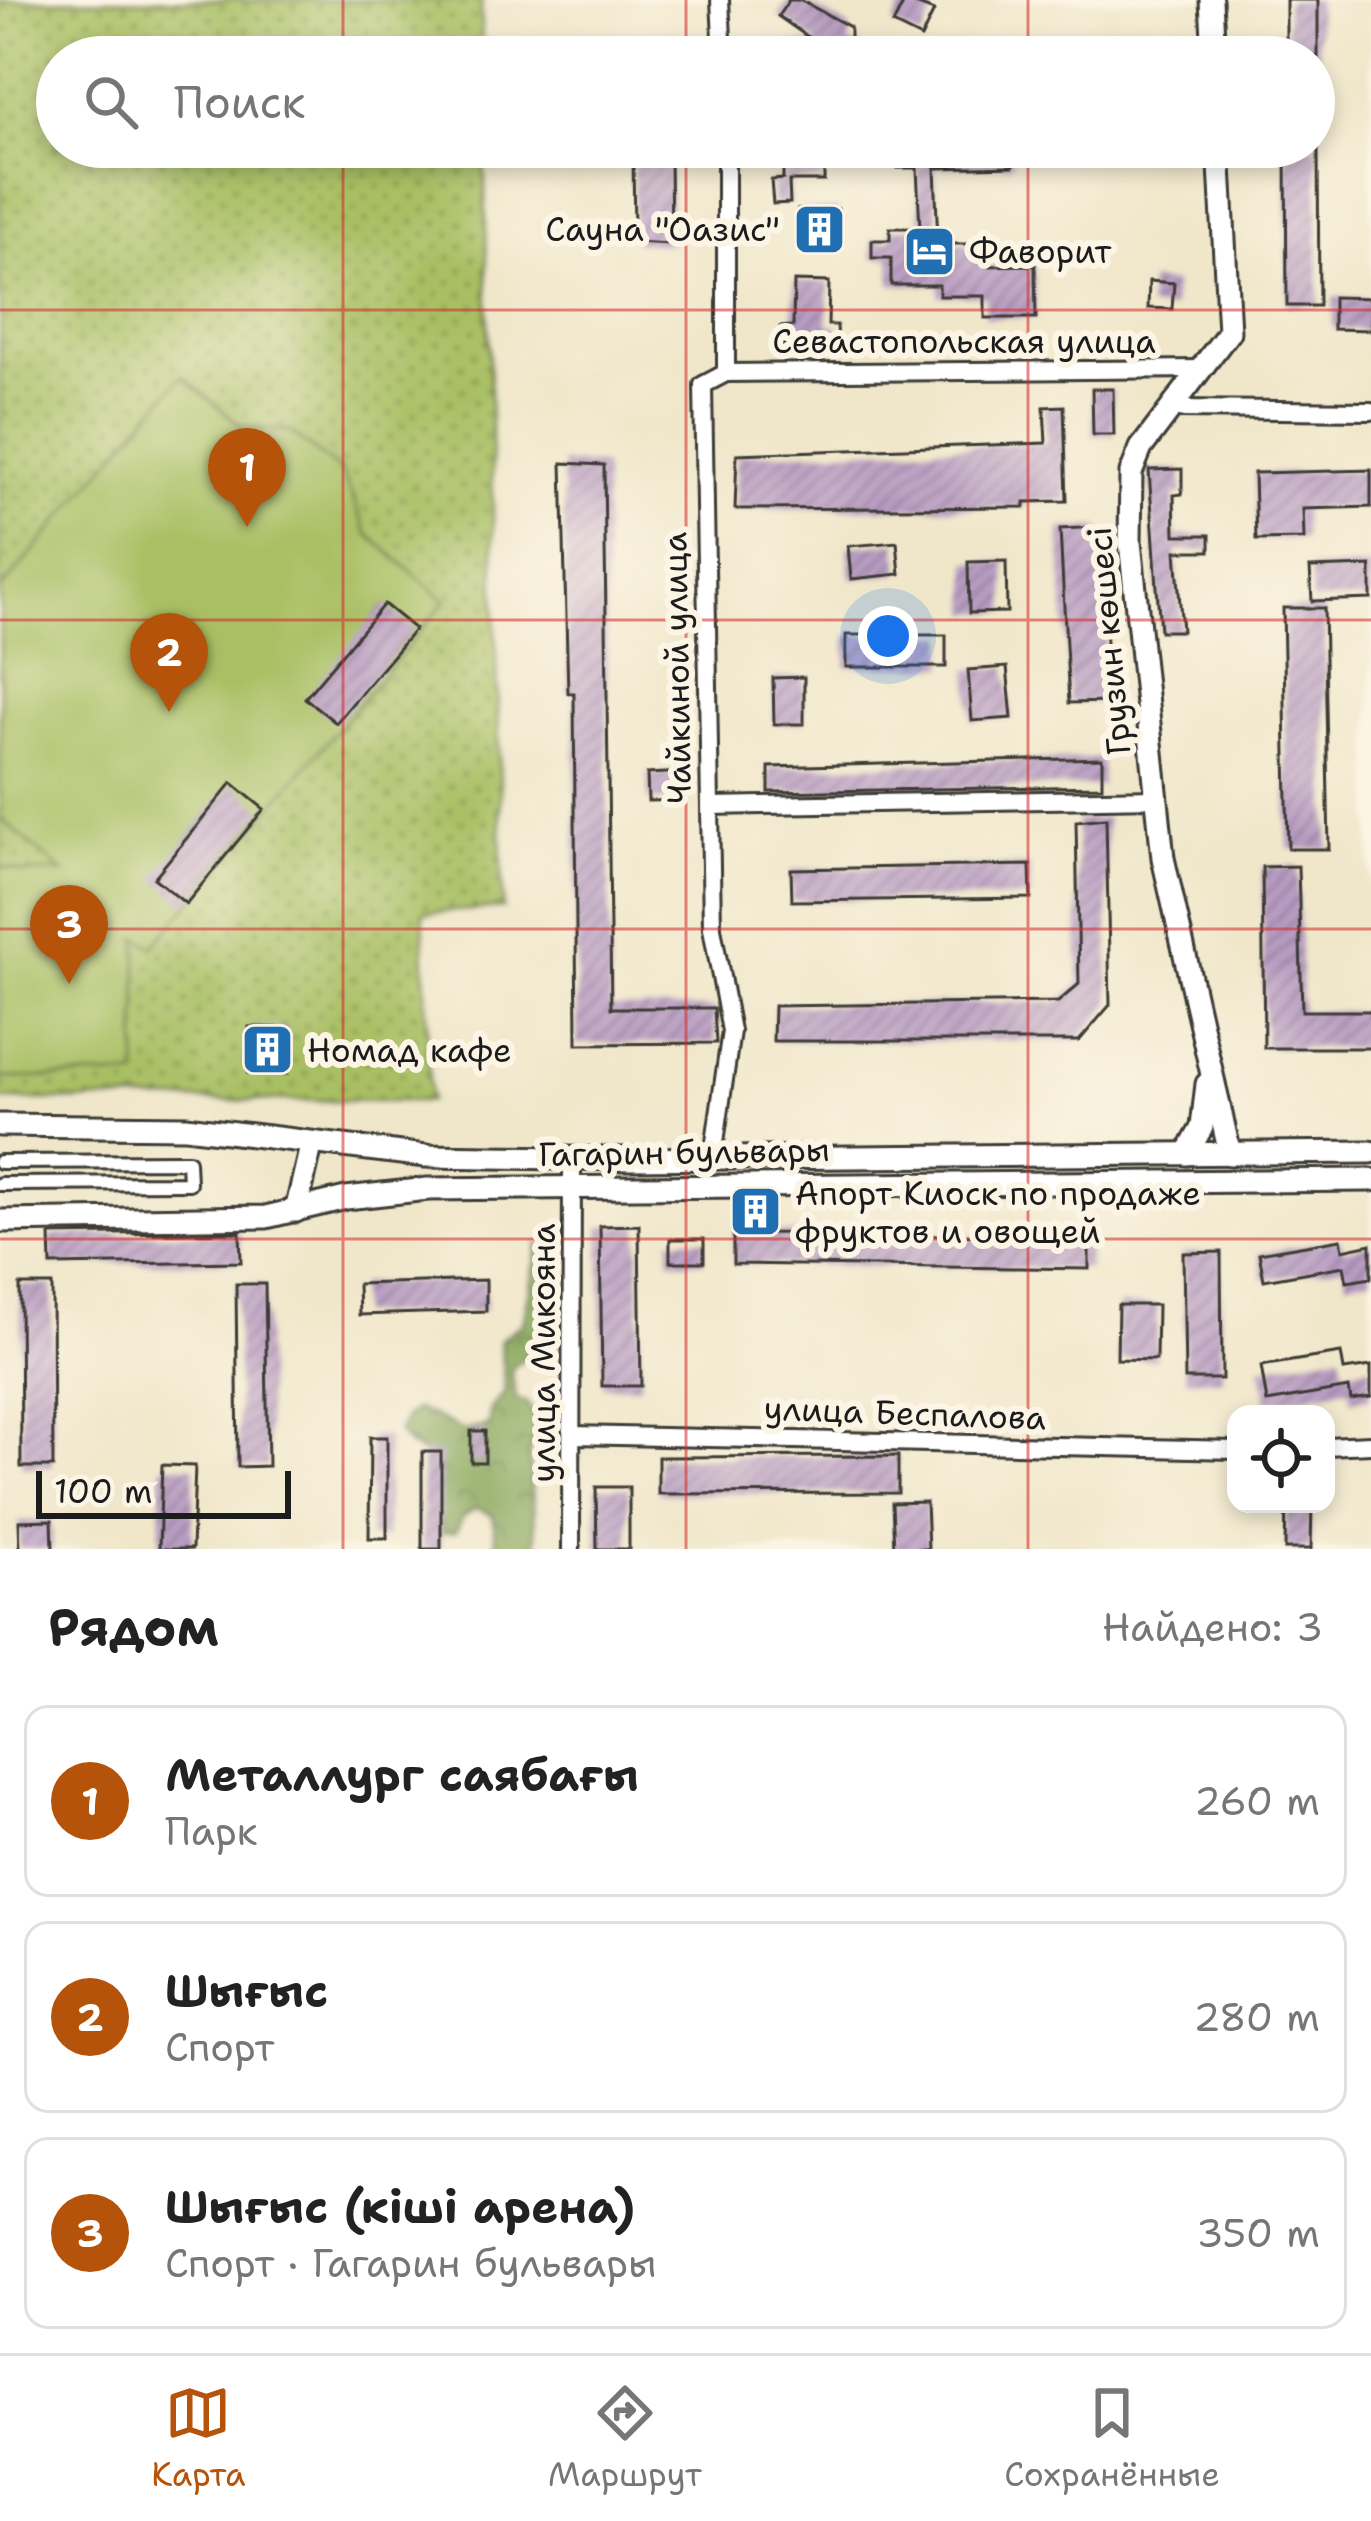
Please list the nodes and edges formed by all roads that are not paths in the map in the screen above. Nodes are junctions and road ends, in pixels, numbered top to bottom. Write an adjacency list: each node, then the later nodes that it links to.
1 (720, 0): 3 (street)
2 (1211, 0): 4 (main road)
3 (721, 36)
4 (1213, 36)
5 (726, 168): 8 (street)
6 (1220, 168): 7 (main road, Грузин көшесі)
7 (1202, 369): 8 (street, Севастопольская улица); 9 (main road, Грузин көшесі)
8 (726, 373): 12 (street, Чайкиной улица)
9 (1174, 409): 10 (street); 11 (main road, Грузин көшесі)
10 (1371, 411)
11 (1157, 799): 12 (street); 13 (main road, Грузин көшесі)
12 (710, 806): 20 (street, Чайкиной улица)
13 (1209, 1066): 17 (main road); 18 (main road, Грузин көшесі)
14 (0, 1125): 15 (main road, Гагарин бульвары)
15 (311, 1146): 19 (main road, Гагарин бульвары); 26 (main road)
16 (1371, 1152): 18 (main road, Гагарин бульвары)
17 (1187, 1154): 18 (main road, Гагарин бульвары); 20 (main road, Гагарин бульвары)
18 (1230, 1154): 23 (main road, Грузин көшесі)
19 (572, 1156): 20 (main road, Гагарин бульвары); 25 (street, улица Микояна)
20 (713, 1156)
21 (0, 1162): 24 (street)
22 (1371, 1180): 23 (main road, Гагарин бульвары)
23 (1234, 1181): 25 (main road, Гагарин бульвары)
24 (0, 1184)
25 (572, 1186): 26 (main road, Гагарин бульвары); 28 (street, улица Микояна)
26 (296, 1211): 27 (main road, Гагарин бульвары)
27 (0, 1221)
28 (573, 1435): 31 (street, улица Беспалова); 32 (street, улица Микояна)
29 (1371, 1444): 30 (street)
30 (1335, 1446)
31 (1227, 1450)
32 (571, 1549)

